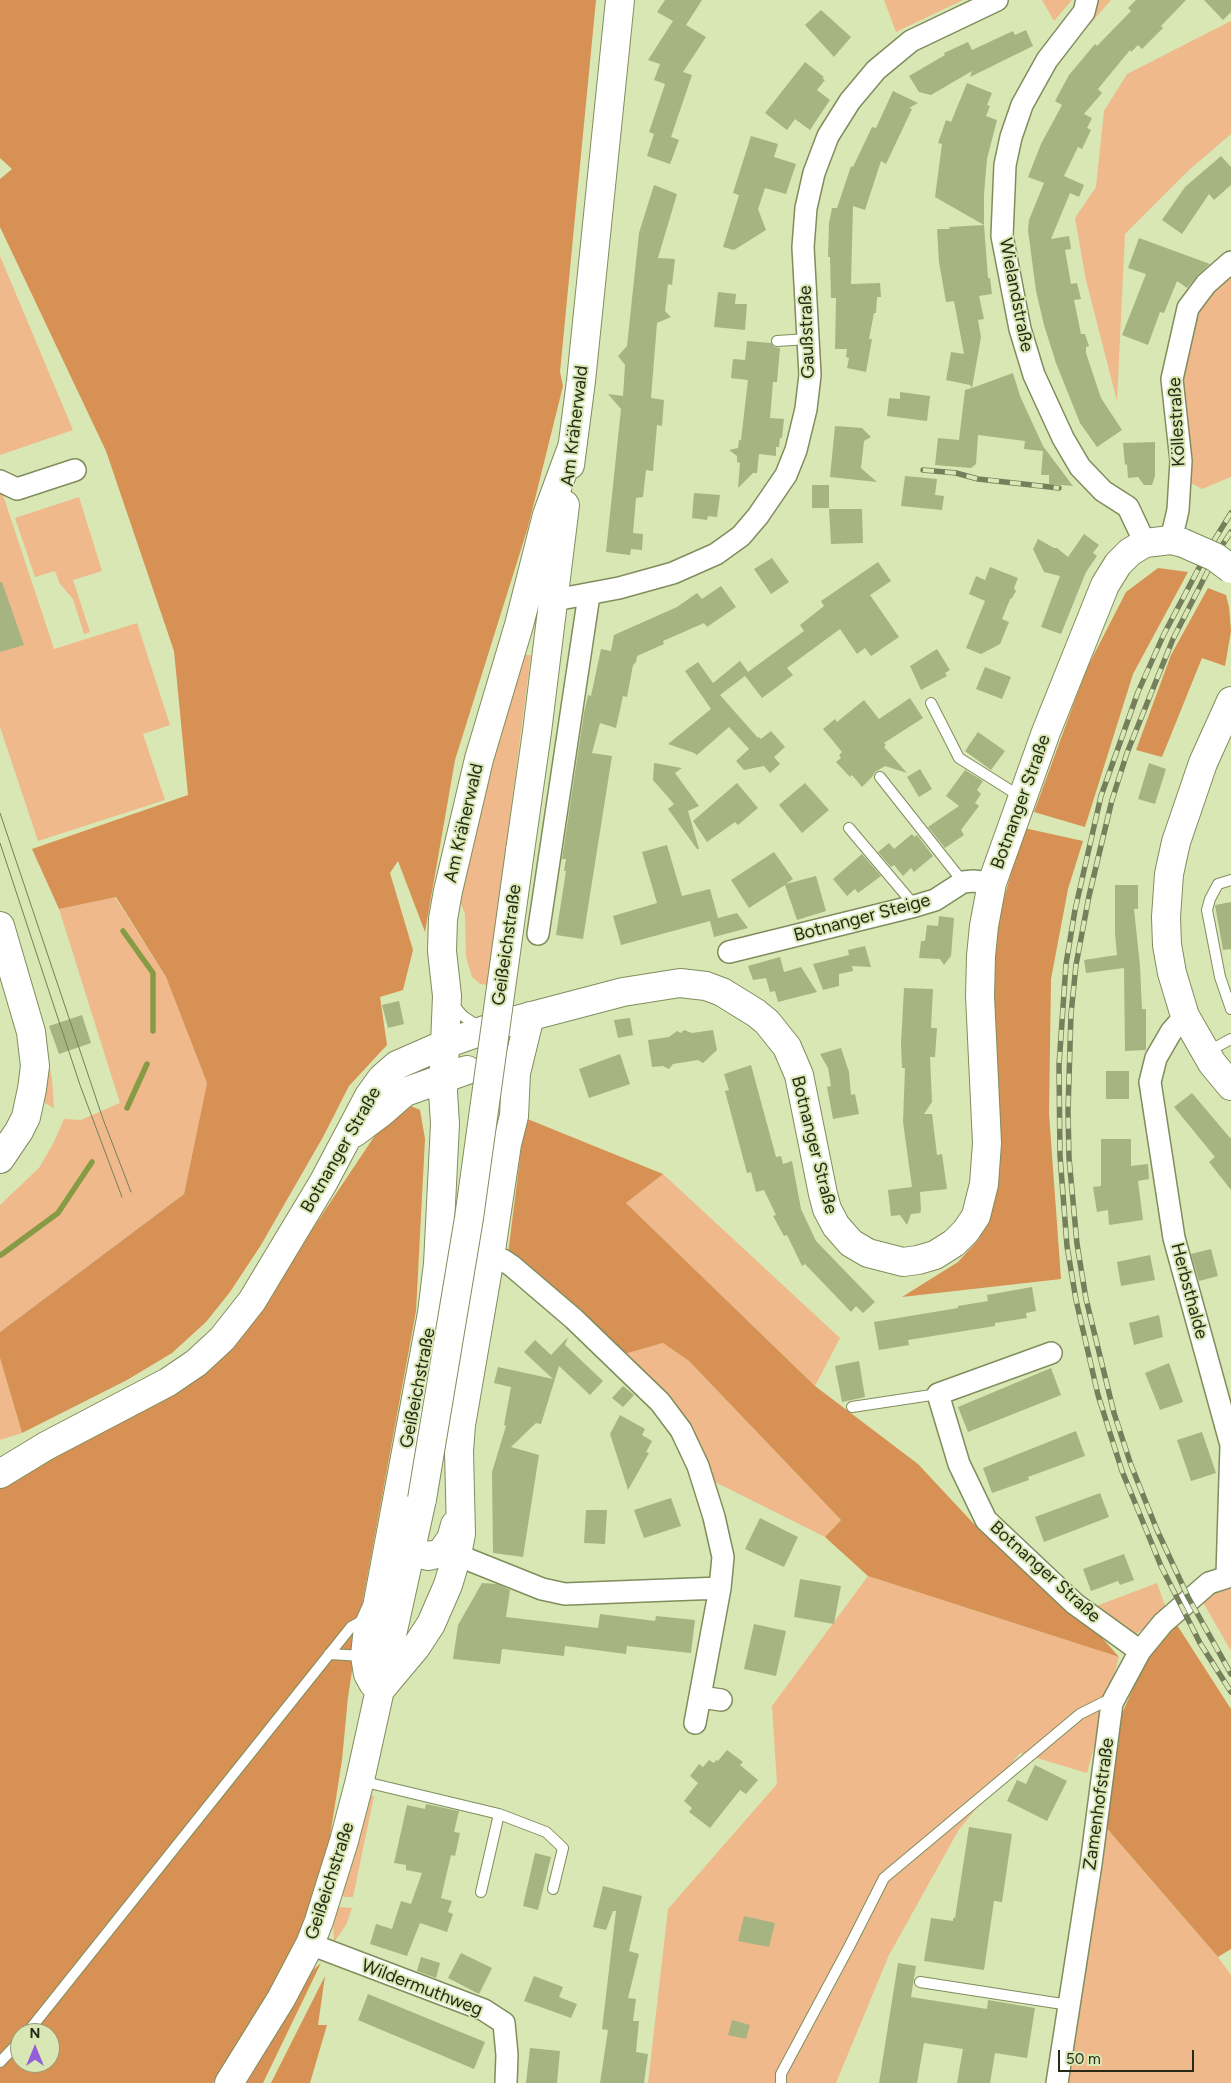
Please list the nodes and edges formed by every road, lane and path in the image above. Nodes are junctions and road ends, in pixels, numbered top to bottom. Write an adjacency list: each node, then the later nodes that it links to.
1 (620, 0): 7 (main road, Am Kräherwald)
2 (997, 0): 5 (street, Gaußstraße)
3 (1087, 0): 10 (street, Wielandstraße)
4 (1231, 262): 10 (street, Köllestraße)
5 (808, 339): 6 (lane); 12 (street, Gaußstraße)
6 (777, 342)
7 (572, 447): 13 (main road, Am Kräherwald); 14 (main road, Am Kräherwald)
8 (75, 470): 9 (street)
9 (0, 481)
10 (1166, 542): 11 (main road, bridge); 18 (main road, Botnanger Straße)
11 (1231, 570)
12 (589, 594): 13 (street, Gaußstraße); 26 (street)
13 (554, 600): 14 (main road); 20 (main road, Am Kräherwald)
14 (519, 625): 28 (main road, Am Kräherwald)
15 (1231, 701): 31 (main road)
16 (931, 703): 18 (lane)
17 (880, 777): 22 (lane)
18 (1022, 797): 23 (main road, Botnanger Straße)
19 (849, 828): 24 (lane)
20 (520, 851): 49 (main road, Geißeichstraße, bridge)
21 (1231, 880): 29 (lane)
22 (963, 882): 23 (street); 24 (street, Botnanger Steige)
23 (992, 883): 30 (main road, Botnanger Straße)
24 (915, 906): 27 (street, Botnanger Steige)
25 (0, 926): 40 (main road)
26 (538, 934)
27 (729, 952)
28 (447, 996): 32 (main road, Geißeichstraße); 32 (lane)
29 (1231, 1009)
30 (530, 1016): 32 (main road, Botnanger Straße); 35 (main road, Geißeichstraße)
31 (1185, 1016): 34 (main road); 51 (street, Herbsthalde)
32 (464, 1037): 35 (main road); 36 (main road, Geißeichstraße); 38 (main road, Botnanger Straße)
33 (1231, 1039): 34 (lane)
34 (1206, 1053): 37 (main road)
35 (516, 1073): 39 (main road, Geißeichstraße)
36 (455, 1074): 38 (main road); 39 (main road, Geißeichstraße); 53 (main road, Geißeichstraße)
37 (1231, 1086)
38 (346, 1138): 45 (main road, Botnanger Straße)
39 (507, 1144): 41 (main road, Geißeichstraße)
40 (0, 1159)
41 (490, 1257): 48 (main road, Geißeichstraße); 52 (street)
42 (1051, 1354): 43 (street)
43 (938, 1394): 44 (lane); 54 (street, Botnanger Straße)
44 (852, 1407)
45 (46, 1446): 46 (main road, Botnanger Straße); 47 (main road, Botnanger Straße)
46 (0, 1460)
47 (0, 1474)
48 (460, 1509): 49 (main road); 50 (main road, Geißeichstraße)
49 (411, 1552): 57 (main road, Geißeichstraße)
50 (457, 1555): 52 (street); 57 (main road, Geißeichstraße)
51 (1229, 1576): 54 (street, Zamenhofstraße)
52 (720, 1588): 59 (street)
53 (373, 1616): 55 (lane); 56 (main road, Geißeichstraße)
54 (1140, 1651): 58 (street, Zamenhofstraße)
55 (329, 1654): 56 (lane); 67 (lane)
56 (365, 1656): 57 (main road, Geißeichstraße)
57 (380, 1690): 60 (main road, Geißeichstraße)
58 (1112, 1703): 66 (street, Zamenhofstraße); 72 (lane)
59 (695, 1723)
60 (360, 1780): 61 (lane); 64 (main road, Geißeichstraße)
61 (499, 1814): 62 (lane); 63 (lane)
62 (553, 1889)
63 (481, 1892)
64 (310, 1944): 70 (main road, Geißeichstraße); 71 (street, Wildermuthweg)
65 (920, 1982): 66 (lane)
66 (1069, 2005): 73 (street, Zamenhofstraße)
67 (35, 2023)
68 (10, 2052): 69 (lane)
69 (0, 2062)
70 (229, 2083)
71 (506, 2083)
72 (781, 2083)
73 (1057, 2083)

